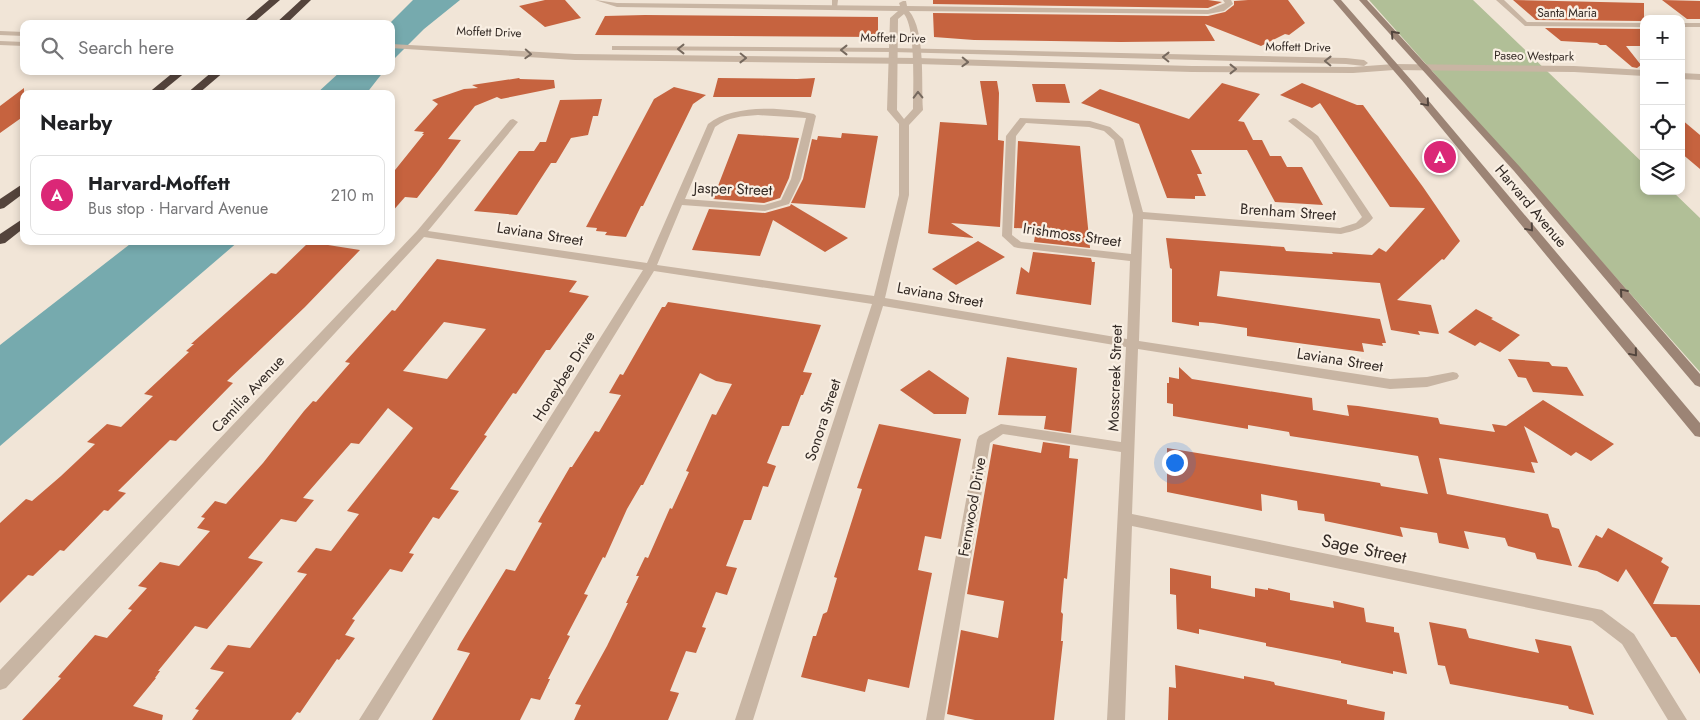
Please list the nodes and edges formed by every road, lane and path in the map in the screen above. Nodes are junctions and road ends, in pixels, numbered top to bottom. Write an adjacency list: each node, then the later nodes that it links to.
1 (275, 0): 17 (highway)
2 (306, 0): 16 (highway)
3 (317, 0): 16 (highway)
4 (599, 0): 11 (street)
5 (975, 0): 14 (street)
6 (1044, 0): 15 (street)
7 (1227, 0): 15 (street)
8 (1337, 0): 33 (main road, Harvard Avenue)
9 (1364, 0): 34 (main road, Harvard Avenue, one-way to 9)
10 (1500, 0): 19 (street, Santa Maria)
11 (766, 3): 12 (street)
12 (835, 4): 13 (street)
13 (903, 4): 14 (street); 29 (street); 30 (street)
14 (976, 9): 15 (street)
15 (1047, 10)
16 (288, 17): 18 (highway)
17 (250, 20)
18 (285, 20)
19 (1640, 25)
20 (1685, 25): 21 (street)
21 (1700, 25)
22 (0, 33): 23 (street)
23 (20, 34)
24 (395, 42): 27 (street, Moffett Drive)
25 (0, 43): 26 (street)
26 (20, 44)
27 (430, 45): 28 (street, Moffett Drive); 29 (street, Moffett Drive, one-way to 27); 31 (street, Moffett Drive, one-way to 31)
28 (395, 46)
29 (892, 50): 30 (street, Moffett Drive); 31 (street)
30 (916, 51): 32 (street); 33 (street, Moffett Drive, one-way to 30)
31 (892, 60): 32 (street, Moffett Drive); 46 (street)
32 (916, 61): 33 (street, Moffett Drive, one-way to 33); 46 (street, one-way to 32)
33 (1394, 67): 34 (street, Moffett Drive); 60 (main road, Harvard Avenue, one-way to 60)
34 (1424, 67): 35 (street, Paseo Westpark); 59 (main road, Harvard Avenue, one-way to 34)
35 (1640, 73)
36 (177, 75): 40 (highway)
37 (215, 75): 41 (highway)
38 (1685, 76): 39 (street)
39 (1700, 77)
40 (157, 90)
41 (196, 90)
42 (811, 116): 48 (street, Honeybee Drive); 48 (street, Jasper Street)
43 (1023, 120): 50 (street, Mosscreek Street); 54 (street, Irishmoss Street)
44 (1293, 121): 50 (street, Brenham Street)
45 (513, 122): 52 (street, Camilia Avenue)
46 (904, 124): 56 (street, Sonora Street)
47 (20, 191): 49 (highway)
48 (679, 202): 55 (street, Honeybee Drive)
49 (0, 205)
50 (1138, 216): 54 (street, Mosscreek Street)
51 (20, 225): 53 (highway)
52 (421, 233): 55 (street, Laviana Street); 63 (street, Camilia Avenue)
53 (0, 240)
54 (1136, 258): 57 (street, Mosscreek Street)
55 (650, 268): 56 (street, Laviana Street); 64 (street, Honeybee Drive)
56 (879, 301): 57 (street, Laviana Street); 65 (street, Sonora Street)
57 (1133, 344): 58 (street, Laviana Street); 61 (street, Mosscreek Street)
58 (1454, 376)
59 (1700, 382)
60 (1700, 432)
61 (1128, 448): 62 (street, Mosscreek Street); 66 (street, Fernwood Drive)
62 (1125, 520): 67 (street, Mosscreek Street); 68 (street, Sage Street)
63 (0, 682)
64 (368, 720)
65 (744, 720)
66 (935, 720)
67 (1116, 720)
68 (1678, 720)

